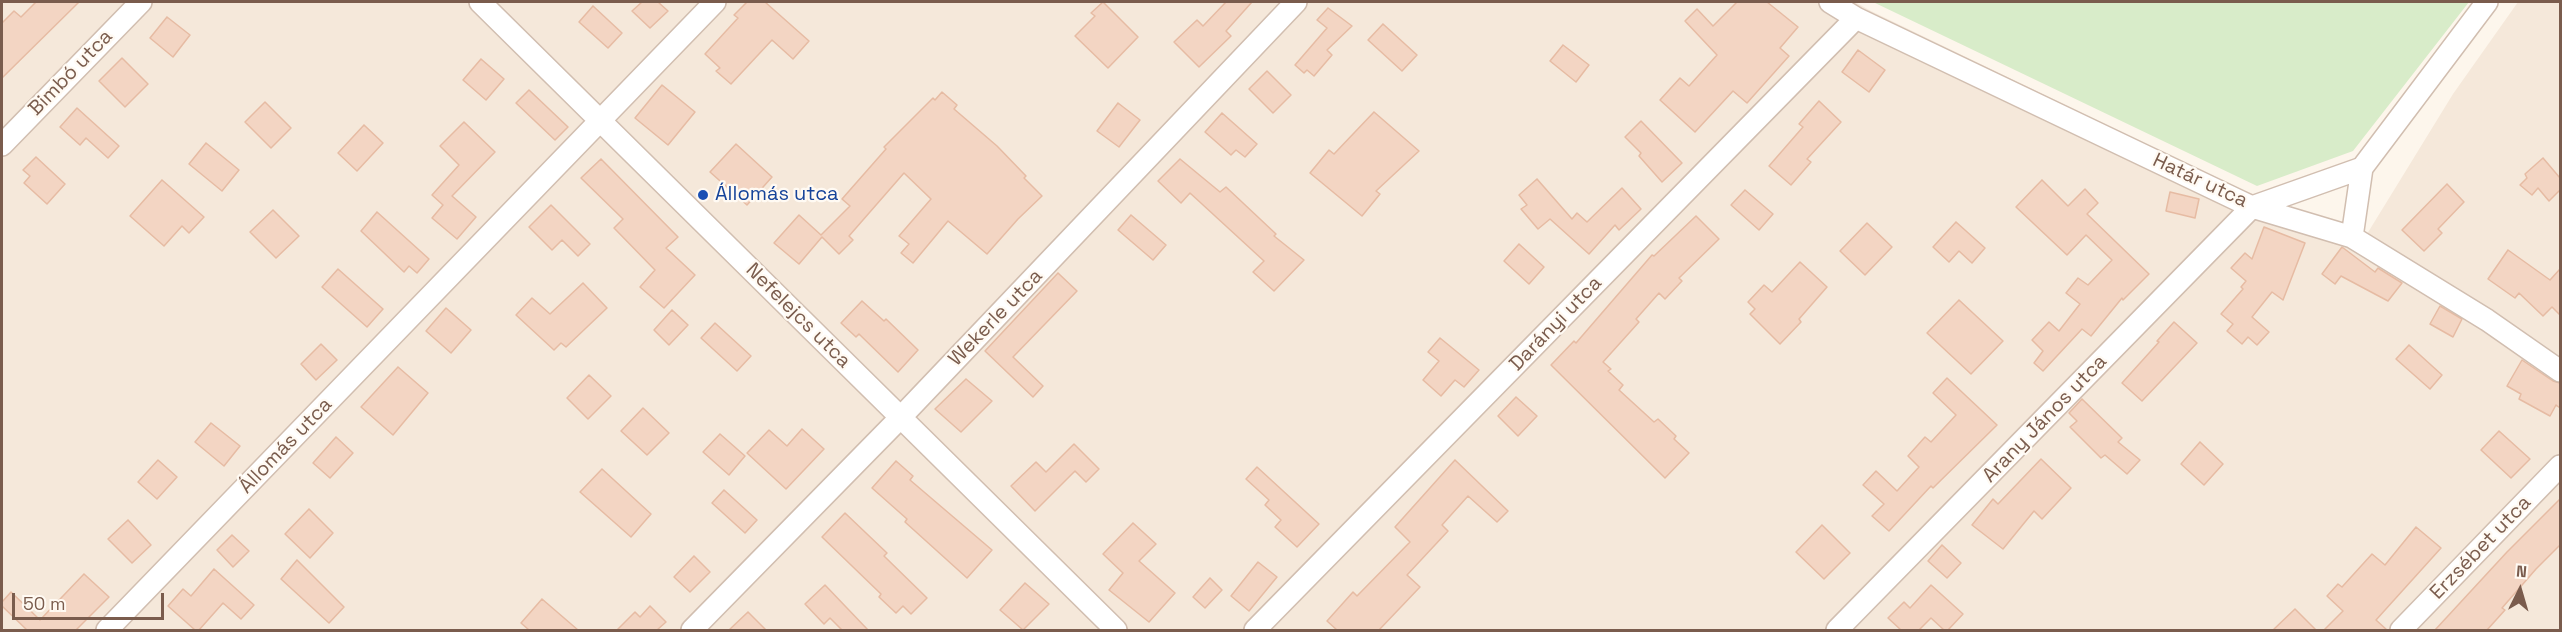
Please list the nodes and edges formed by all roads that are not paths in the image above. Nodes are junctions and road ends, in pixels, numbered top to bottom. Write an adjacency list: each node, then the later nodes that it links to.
1 (141, 2): 9 (street, Bimbó utca)
2 (480, 2): 8 (street, Nefelejcs utca)
3 (715, 2): 8 (street, Állomás utca)
4 (1296, 2): 14 (street, Wekerle utca)
5 (1830, 2): 7 (street, Határ utca)
6 (2487, 2): 10 (street)
7 (1856, 18): 11 (street, Határ utca); 19 (street, Darányi utca)
8 (601, 121): 14 (street, Nefelejcs utca); 16 (street, Állomás utca)
9 (2, 145)
10 (2362, 168): 11 (street); 12 (street)
11 (2252, 207): 12 (street, Határ utca); 20 (street, Arany János utca)
12 (2352, 237): 13 (street, Határ utca)
13 (2560, 371)
14 (901, 417): 17 (street, Wekerle utca); 18 (street, Nefelejcs utca)
15 (2560, 466): 21 (street, Erzsébet utca)
16 (107, 630)
17 (692, 630)
18 (1116, 630)
19 (1256, 630)
20 (1837, 630)
21 (2401, 630)

